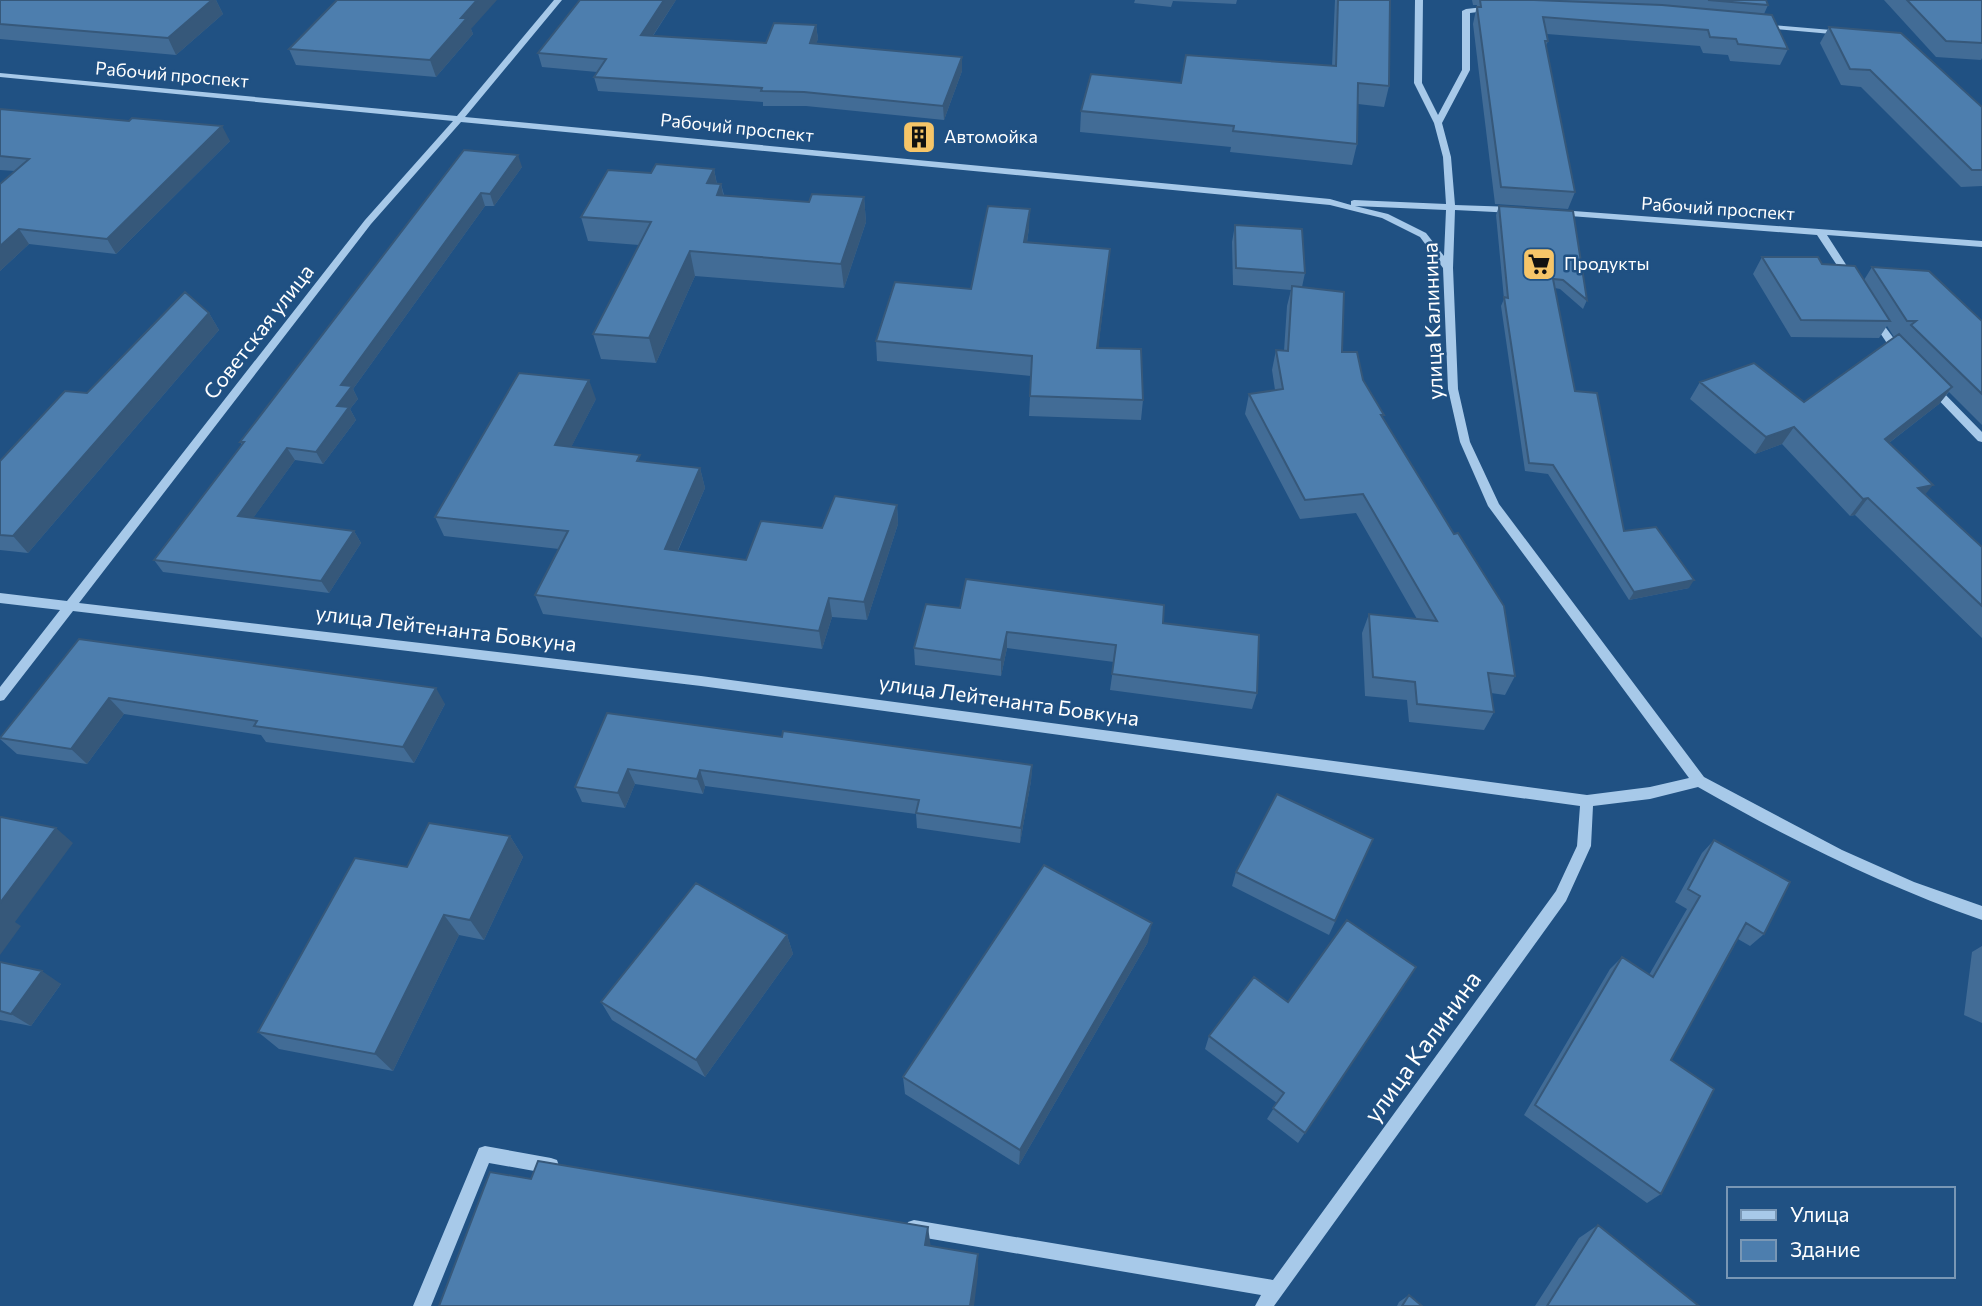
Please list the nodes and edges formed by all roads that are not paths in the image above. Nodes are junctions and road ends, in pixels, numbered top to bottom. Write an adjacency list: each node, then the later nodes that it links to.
1 (558, 0): 7 (street, Советская улица)
2 (1419, 0): 8 (street, улица Калинина)
3 (1503, 8): 8 (street)
4 (1752, 25): 5 (street)
5 (1847, 33)
6 (0, 75): 7 (street, Рабочий проспект)
7 (461, 117): 9 (street, Рабочий проспект); 22 (street, Советская улица)
8 (1438, 123): 10 (street, улица Калинина)
9 (1330, 202): 10 (street); 15 (street, Рабочий проспект)
10 (1451, 206): 11 (street); 15 (street, улица Калинина)
11 (1529, 211)
12 (1543, 212): 13 (street, Рабочий проспект)
13 (1820, 232): 14 (street, Рабочий проспект); 16 (street)
14 (1982, 244)
15 (1448, 268): 24 (street, улица Калинина)
16 (1856, 288)
17 (1870, 311): 18 (street)
18 (1909, 364)
19 (1928, 382): 20 (street)
20 (1982, 438)
21 (0, 598): 22 (street, улица Лейтенанта Бовкуна)
22 (71, 607): 23 (street, Советская улица); 25 (street, улица Лейтенанта Бовкуна)
23 (0, 696)
24 (1699, 780): 25 (street, улица Лейтенанта Бовкуна); 26 (street)
25 (1587, 801): 29 (street, улица Калинина)
26 (1982, 913)
27 (567, 1168): 30 (street)
28 (896, 1225): 29 (street)
29 (1276, 1289): 31 (street, улица Калинина)
30 (422, 1306)
31 (1264, 1306)

